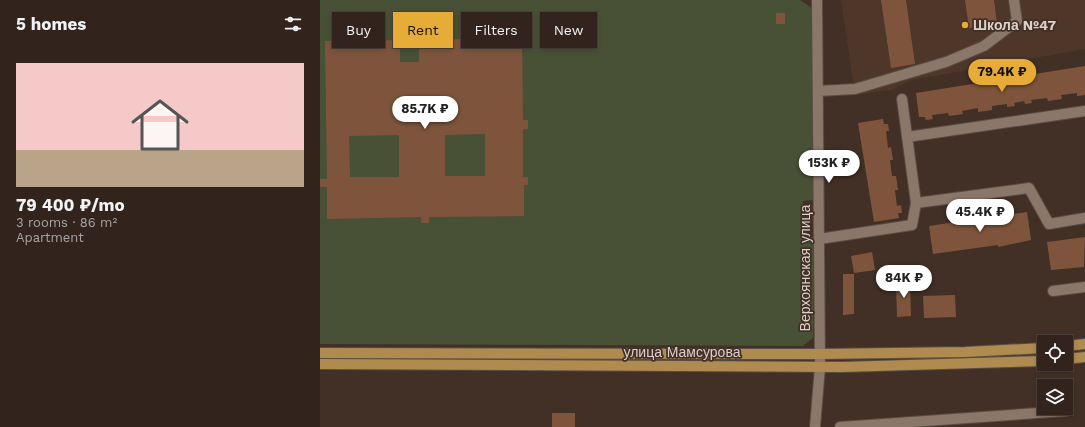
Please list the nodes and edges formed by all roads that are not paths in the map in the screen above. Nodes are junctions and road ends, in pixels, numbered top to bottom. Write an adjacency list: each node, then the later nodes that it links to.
1 (817, 0): 3 (street, Верхоянская улица)
2 (1014, 0): 3 (street)
3 (818, 91): 9 (street, Верхоянская улица)
4 (902, 99): 6 (street)
5 (1085, 111): 6 (street)
6 (907, 137): 7 (street)
7 (916, 203): 8 (street); 9 (street)
8 (1085, 218)
9 (819, 239): 16 (street, Верхоянская улица)
10 (1085, 287): 11 (street)
11 (1053, 291)
12 (1085, 344): 13 (main road)
13 (1073, 345)
14 (1037, 348): 16 (main road, улица Мамсурова)
15 (320, 353): 16 (main road, улица Мамсурова)
16 (820, 354): 21 (street, Верхоянская улица)
17 (1085, 357): 18 (main road)
18 (1073, 358)
19 (1037, 361): 21 (main road, улица Мамсурова)
20 (320, 364): 21 (main road, улица Мамсурова)
21 (820, 367): 23 (street, Верхоянская улица)
22 (1037, 413): 24 (street)
23 (815, 427)
24 (840, 427)

